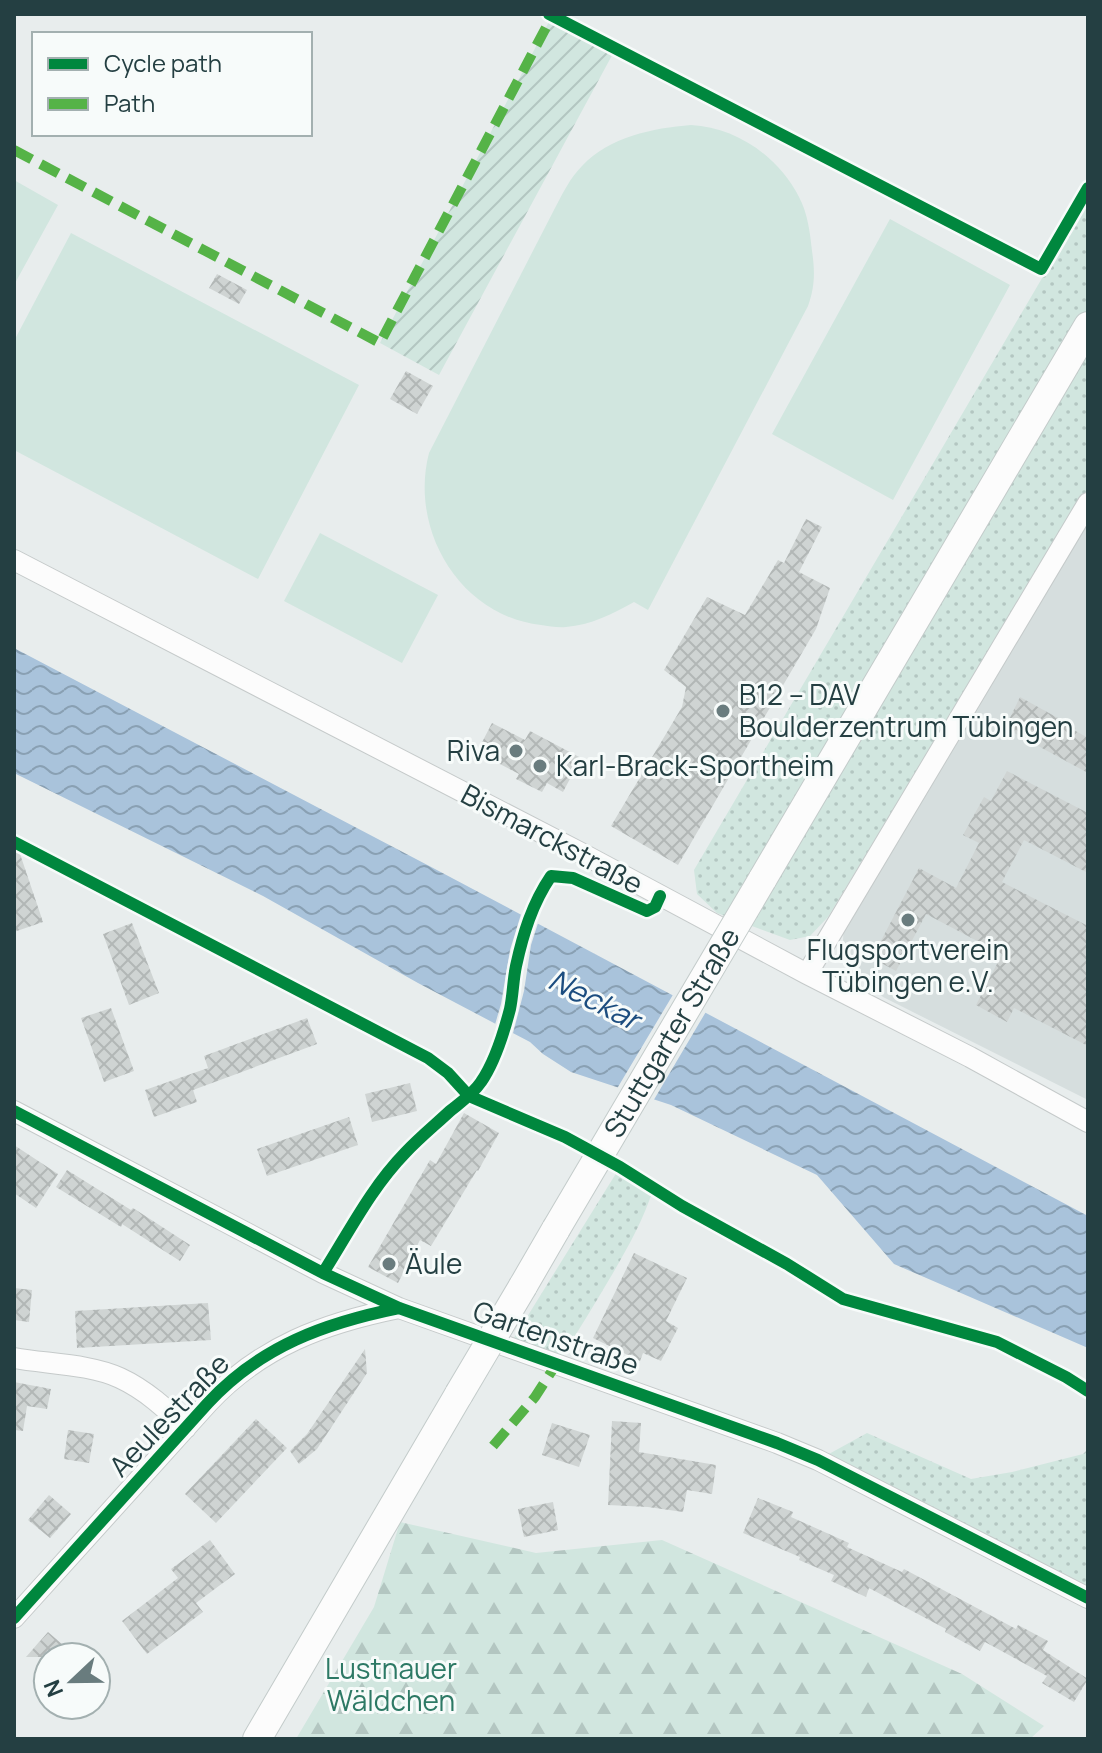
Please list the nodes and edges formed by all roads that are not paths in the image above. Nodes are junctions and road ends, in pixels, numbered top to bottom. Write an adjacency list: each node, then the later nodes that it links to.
1 (1088, 326): 12 (main road, Stuttgarter Straße, bridge)
2 (1088, 503): 4 (street)
3 (14, 560): 4 (street, Bismarckstraße)
4 (807, 974): 6 (street, Bismarckstraße)
5 (14, 1111): 7 (street, Gartenstraße)
6 (1088, 1122)
7 (399, 1308): 9 (street, Aeulestraße); 10 (street, Gartenstraße)
8 (14, 1358): 9 (street)
9 (186, 1428): 11 (street, Aeulestraße)
10 (1088, 1598)
11 (14, 1618)
12 (257, 1739)

